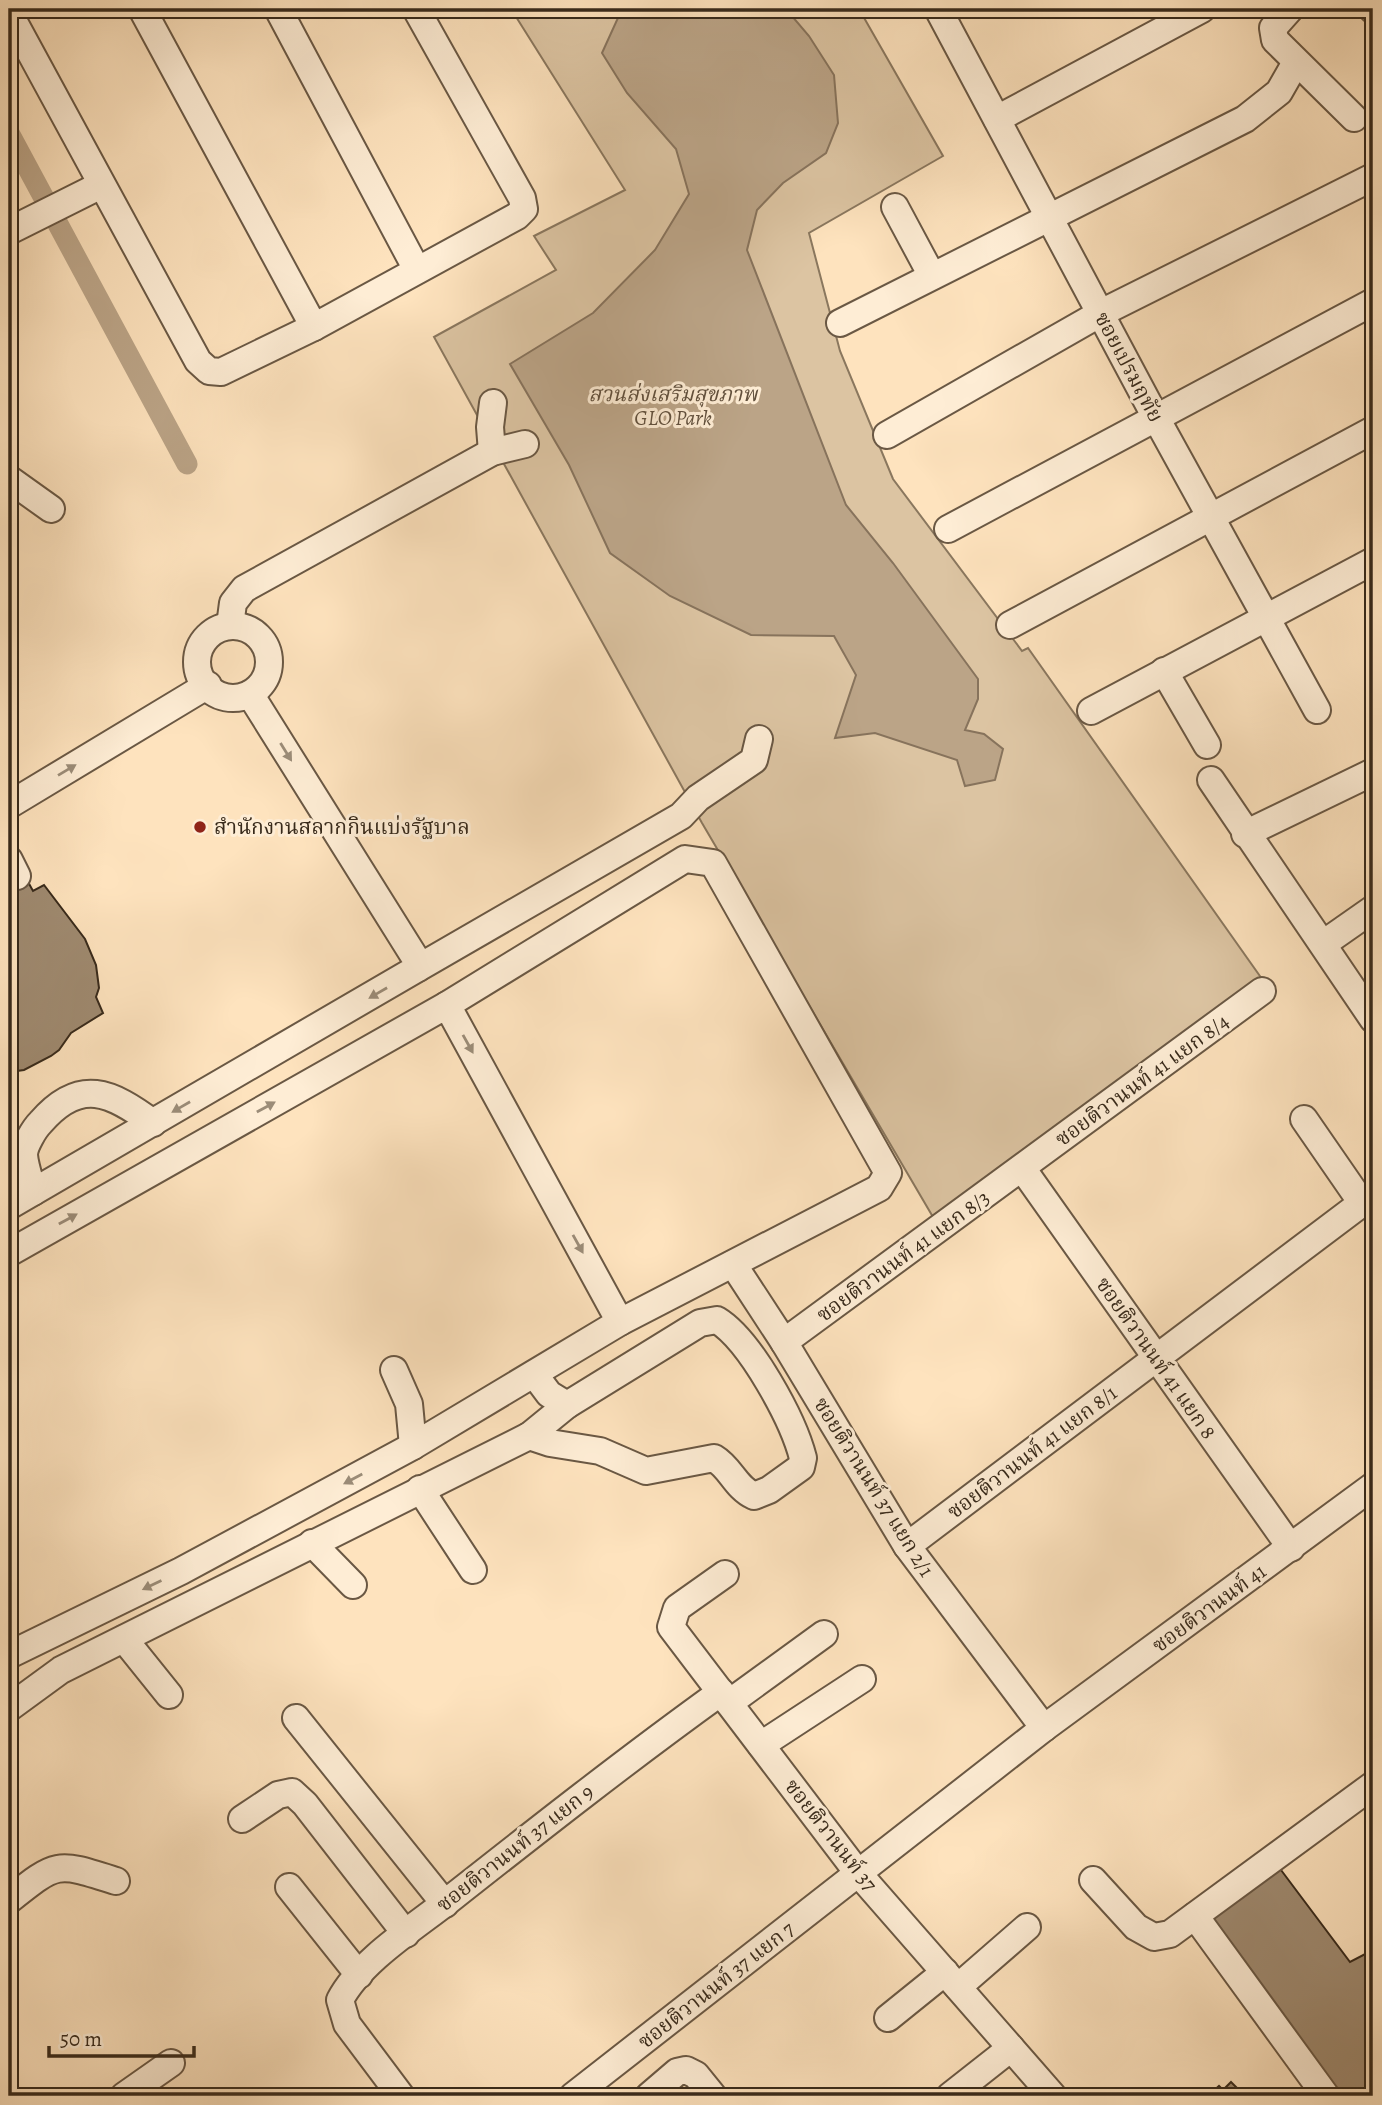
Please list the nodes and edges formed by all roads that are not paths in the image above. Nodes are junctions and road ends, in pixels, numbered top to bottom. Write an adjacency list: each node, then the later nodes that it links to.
1 (142, 9): 21 (street)
2 (278, 9): 16 (street)
3 (416, 9): 16 (street)
4 (1202, 9): 10 (street)
5 (1290, 9): 8 (street)
6 (949, 12): 10 (street, ซอยเปรมฤทัย)
7 (9, 13): 12 (street)
8 (1295, 64): 9 (street); 14 (street)
9 (1354, 118)
10 (997, 119): 14 (street, ซอยเปรมฤทัย)
11 (1373, 177): 19 (street)
12 (101, 185): 15 (street); 21 (street)
13 (895, 207): 17 (street)
14 (1050, 216): 17 (street); 19 (street, ซอยเปรมฤทัย)
15 (9, 232)
16 (417, 270): 21 (street)
17 (932, 276): 20 (street)
18 (1373, 302): 23 (street)
19 (1101, 313): 23 (street, ซอยเปรมฤทัย); 25 (street)
20 (840, 323)
21 (314, 327)
22 (493, 403): 27 (street)
23 (1155, 416): 30 (street, ซอยเปรมฤทัย); 31 (street)
24 (1373, 430): 30 (street)
25 (887, 435)
26 (525, 444): 27 (street)
27 (492, 452): 35 (street)
28 (9, 479): 29 (street)
29 (51, 509)
30 (1210, 517): 33 (street, ซอยเปรมฤทัย); 34 (street)
31 (948, 529)
32 (1370, 569): 33 (street)
33 (1265, 616): 36 (street); 39 (street, ซอยเปรมฤทัย)
34 (1010, 625)
35 (230, 626): 37 (street); 38 (street)
36 (1164, 671): 40 (street); 42 (street)
37 (208, 685): 38 (street); 45 (street, one-way to 37)
38 (250, 694): 49 (street, one-way to 49)
39 (1317, 710)
40 (1091, 711)
41 (759, 739): 49 (street)
42 (1206, 745)
43 (1373, 772): 46 (street)
44 (1211, 780): 46 (street)
45 (9, 805)
46 (1245, 834): 48 (street)
47 (1373, 909): 48 (street)
48 (1323, 944): 52 (street)
49 (418, 968): 54 (street, one-way to 54)
50 (1262, 991): 55 (street, ซอยติวานนท์ 41 แยก 8/4)
51 (447, 1005): 58 (street, one-way to 51); 59 (street); 60 (street, one-way to 60)
52 (1373, 1019)
53 (1304, 1119): 62 (street, ซอยติวานนท์ 41 แยก 8/1)
54 (153, 1123): 56 (street); 56 (street)
55 (1022, 1168): 61 (street, ซอยติวานนท์ 41 แยก 8/3); 62 (street, ซอยติวานนท์ 41 แยก 8)
56 (33, 1192): 57 (street)
57 (9, 1206)
58 (9, 1253)
59 (733, 1264): 60 (street); 61 (street, ซอยติวานนท์ 37 แยก 2/1)
60 (621, 1322): 64 (street)
61 (784, 1342): 71 (street, ซอยติวานนท์ 37 แยก 2/1)
62 (1157, 1359): 71 (street, ซอยติวานนท์ 41 แยก 8/1); 72 (street, ซอยติวานนท์ 41 แยก 8)
63 (394, 1370): 67 (street)
64 (534, 1374): 65 (street); 67 (street)
65 (567, 1405): 66 (street); 66 (street)
66 (530, 1436): 69 (street)
67 (413, 1446): 78 (street, one-way to 78)
68 (1373, 1486): 72 (street, ซอยติวานนท์ 41)
69 (420, 1489): 70 (street); 73 (street)
70 (312, 1544): 75 (street); 77 (street)
71 (907, 1546): 84 (street, ซอยติวานนท์ 37 แยก 2/1)
72 (1291, 1548): 84 (street, ซอยติวานนท์ 41)
73 (473, 1570)
74 (725, 1574): 81 (street, ซอยติวานนท์ 37)
75 (353, 1585)
76 (824, 1634): 81 (street, ซอยติวานนท์ 37 แยก 9)
77 (124, 1639): 80 (street); 82 (street)
78 (9, 1655)
79 (862, 1679): 85 (street)
80 (169, 1695)
81 (725, 1697): 85 (street, ซอยติวานนท์ 37); 93 (street, ซอยติวานนท์ 37 แยก 9)
82 (9, 1708)
83 (296, 1718): 93 (street)
84 (1044, 1728): 88 (street, ซอยติวานนท์ 41)
85 (761, 1745): 88 (street, ซอยติวานนท์ 37)
86 (1373, 1786): 94 (street)
87 (242, 1819): 96 (street)
88 (859, 1873): 98 (street, ซอยติวานนท์ 37); 104 (street, ซอยติวานนท์ 37 แยก 7)
89 (1093, 1880): 94 (street)
90 (116, 1881): 92 (street)
91 (289, 1887): 97 (street)
92 (9, 1900)
93 (445, 1903): 96 (street, ซอยติวานนท์ 37 แยก 9)
94 (1195, 1916): 109 (street)
95 (1027, 1927): 98 (street)
96 (406, 1934): 97 (street, ซอยติวานนท์ 37 แยก 9)
97 (359, 1975): 103 (street, ซอยติวานนท์ 37 แยก 9)
98 (952, 1979): 99 (street); 100 (street, ซอยติวานนท์ 37)
99 (888, 2018)
100 (1011, 2048): 107 (street); 108 (street, ซอยติวานนท์ 37)
101 (171, 2063): 102 (street)
102 (124, 2096)
103 (401, 2096)
104 (573, 2096)
105 (649, 2096): 106 (street)
106 (713, 2096)
107 (950, 2096)
108 (1053, 2096)
109 (1326, 2096)

